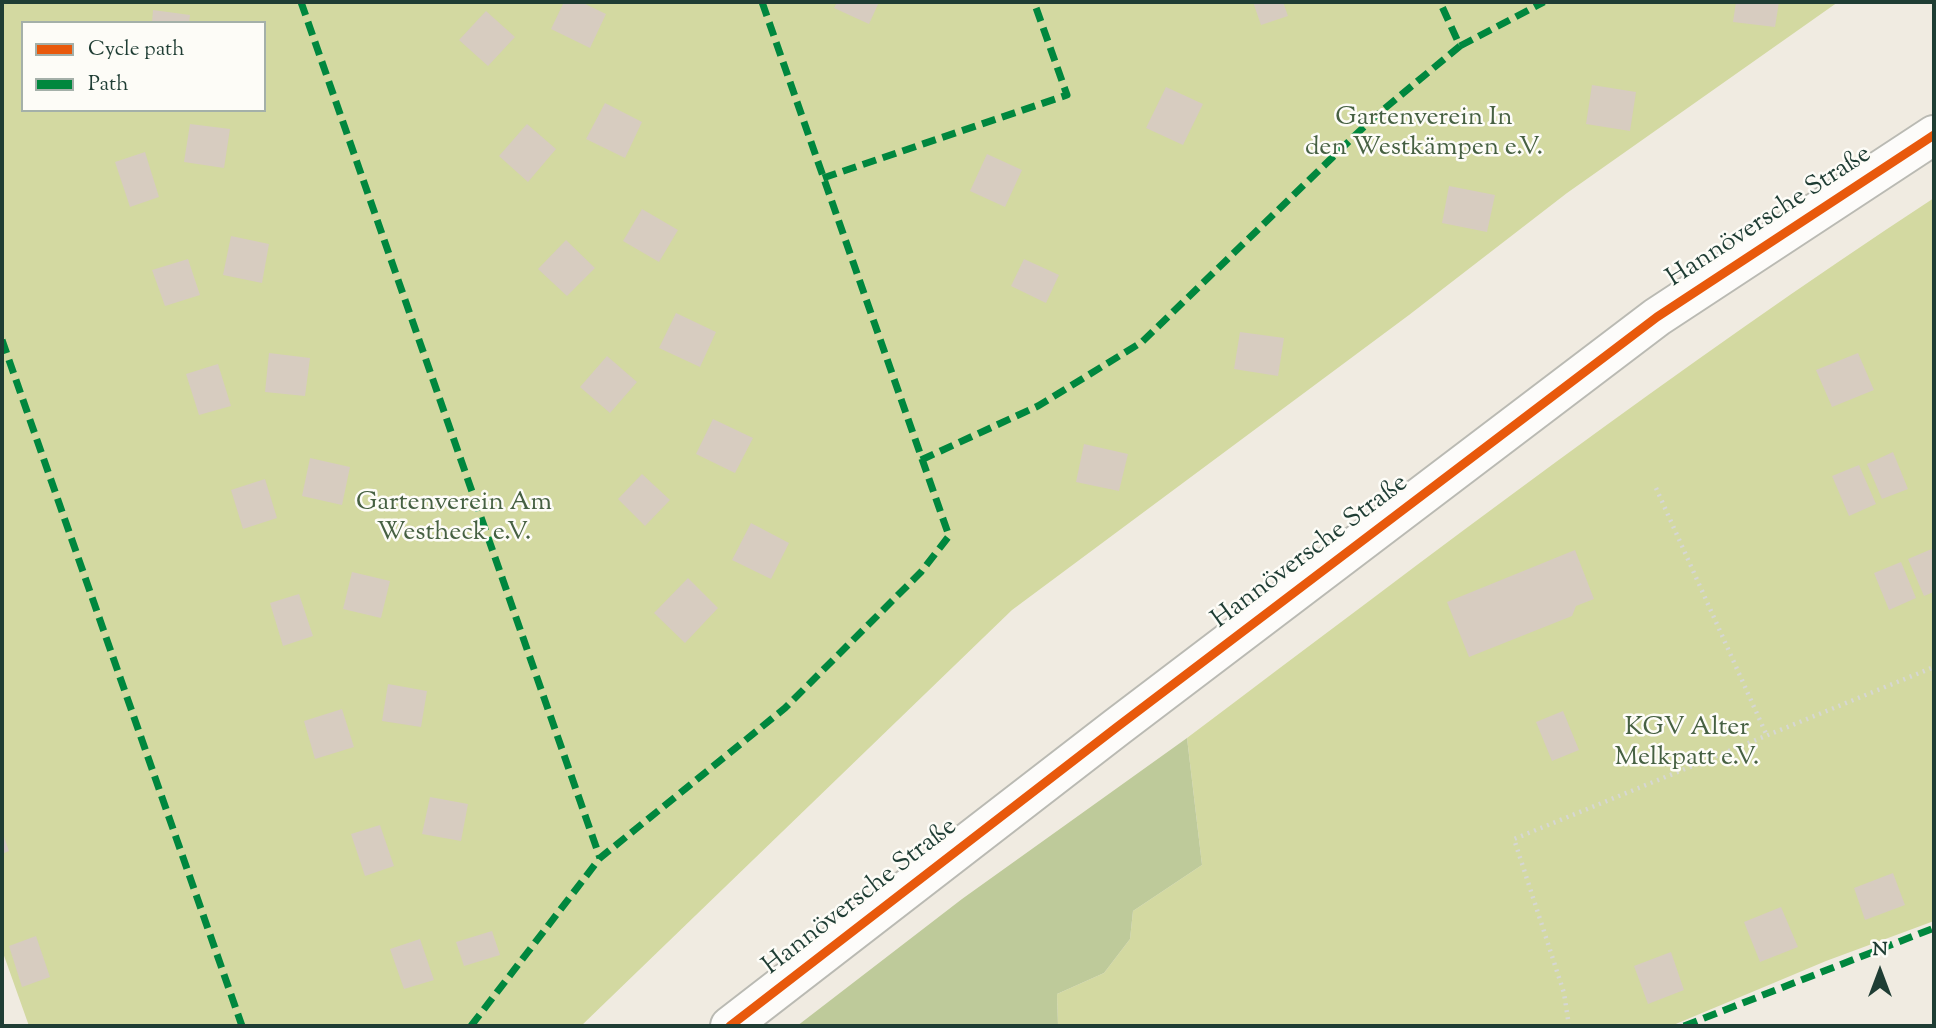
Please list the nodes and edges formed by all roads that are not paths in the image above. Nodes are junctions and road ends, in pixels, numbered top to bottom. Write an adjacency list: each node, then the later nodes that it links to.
1 (1934, 135): 2 (main road, Hannöversche Straße)
2 (730, 1026)

